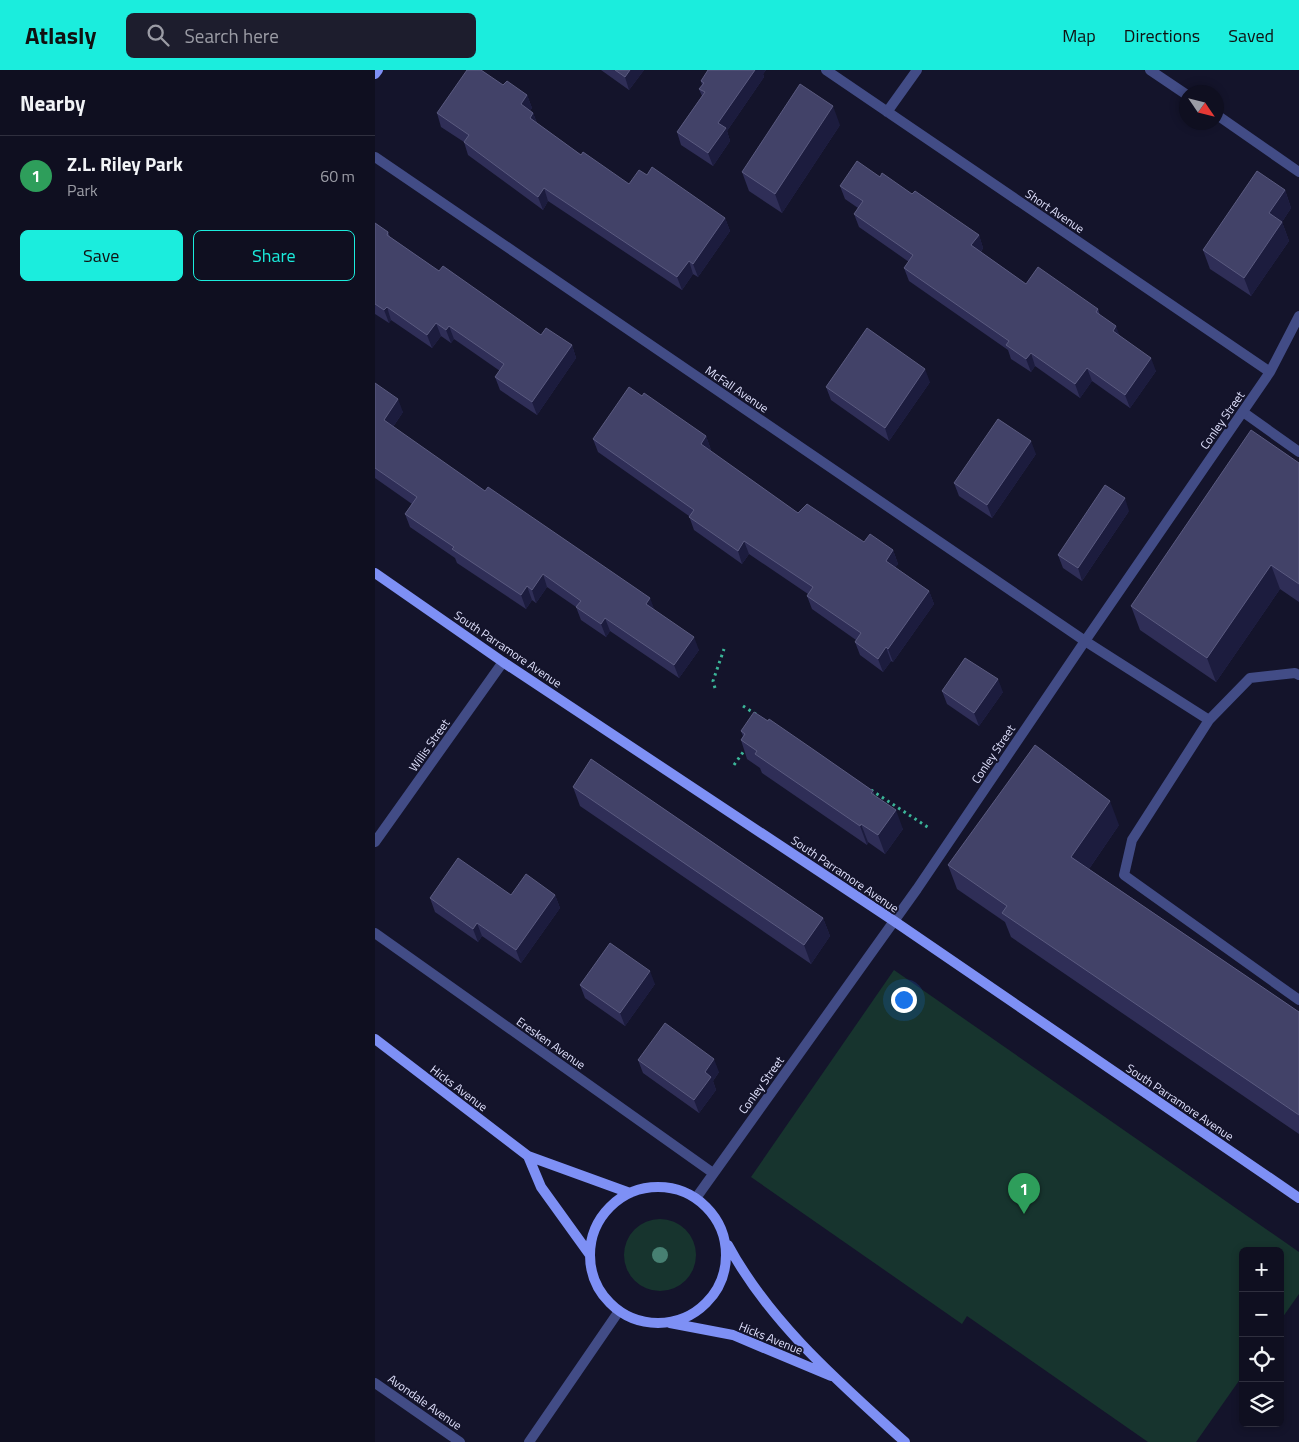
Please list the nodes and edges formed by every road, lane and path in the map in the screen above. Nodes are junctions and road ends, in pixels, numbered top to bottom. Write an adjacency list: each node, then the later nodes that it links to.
1 (378, 70): 5 (street)
2 (826, 70): 7 (street, Short Avenue)
3 (917, 70): 7 (street)
4 (1151, 70): 6 (street)
5 (375, 74)
6 (1179, 89)
7 (887, 112): 12 (street, Short Avenue)
8 (1224, 121): 10 (street)
9 (375, 158): 16 (street, McFall Avenue)
10 (1299, 172)
11 (1299, 316): 12 (street, Conley Street)
12 (1270, 372): 13 (street, Conley Street)
13 (1243, 412): 14 (street); 16 (street, Conley Street)
14 (1299, 452)
15 (375, 573): 18 (street, South Parramore Avenue)
16 (1085, 641): 23 (street, McFall Avenue); 29 (street, Conley Street)
17 (724, 649): 20 (path)
18 (503, 662): 28 (street, Willis Street); 29 (street, South Parramore Avenue)
19 (1299, 676): 23 (street)
20 (715, 688)
21 (743, 706): 22 (path)
22 (765, 720)
23 (1209, 720): 31 (street)
24 (749, 743): 25 (path)
25 (734, 765)
26 (863, 785): 27 (path)
27 (929, 828)
28 (375, 842)
29 (894, 921): 34 (street, Conley Street); 37 (street, South Parramore Avenue)
30 (375, 933): 34 (street, Eresken Avenue)
31 (1299, 1000)
32 (375, 1039): 33 (street, Hicks Avenue)
33 (528, 1156): 35 (street, Hicks Avenue); 39 (street, Hicks Avenue)
34 (713, 1173): 36 (street, Conley Street)
35 (630, 1193): 36 (street); 39 (street)
36 (696, 1198): 38 (street)
37 (1299, 1198)
38 (725, 1241): 41 (street); 42 (street, Hicks Avenue)
39 (590, 1255): 40 (street)
40 (619, 1311): 41 (street); 45 (street)
41 (667, 1323): 42 (street, Hicks Avenue)
42 (834, 1377): 46 (street, Hicks Avenue)
43 (375, 1383): 44 (street, Avondale Avenue)
44 (460, 1442)
45 (529, 1442)
46 (905, 1442)

